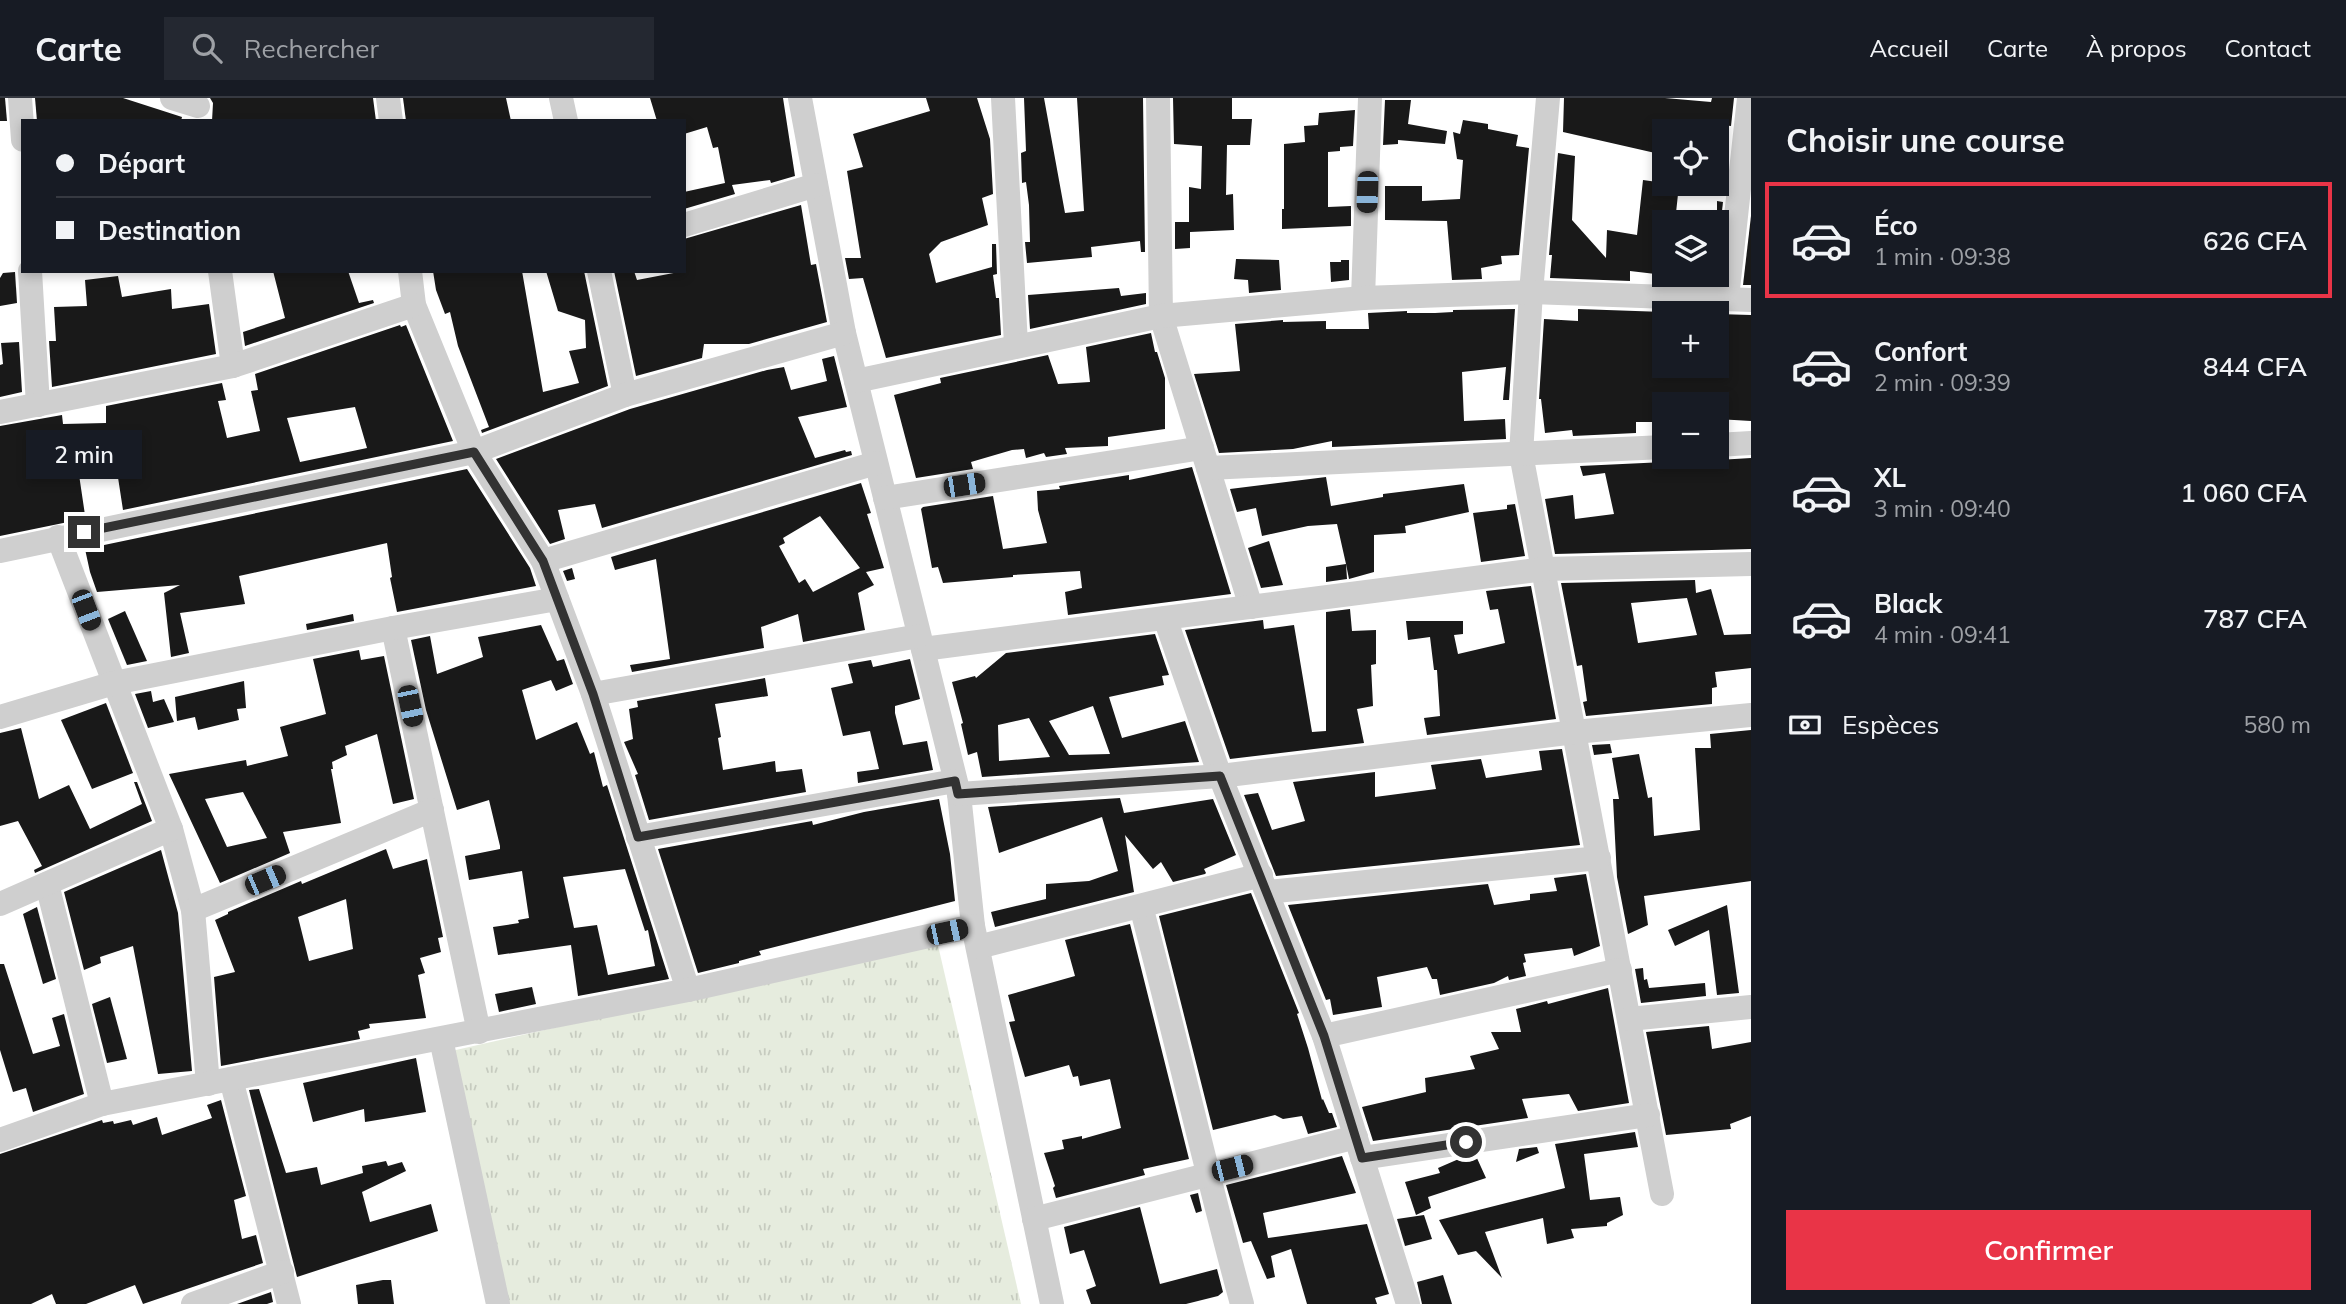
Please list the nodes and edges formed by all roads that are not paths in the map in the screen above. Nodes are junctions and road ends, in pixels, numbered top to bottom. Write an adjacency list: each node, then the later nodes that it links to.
1 (20, 98): 12 (street)
2 (172, 98): 11 (street)
3 (388, 98): 13 (street)
4 (561, 98): 14 (street)
5 (800, 98): 15 (street)
6 (1003, 98): 27 (street)
7 (1158, 98): 25 (street)
8 (1370, 98): 22 (street)
9 (1548, 98): 21 (street)
10 (1749, 98): 23 (street)
11 (198, 108)
12 (22, 119)
13 (391, 119)
14 (566, 119)
15 (816, 186): 16 (street); 26 (street)
16 (686, 224)
17 (30, 273): 31 (street)
18 (220, 273): 28 (street)
19 (410, 273): 24 (street)
20 (598, 273): 30 (street)
21 (1531, 292): 22 (street); 23 (street); 37 (street)
22 (1363, 298): 25 (street)
23 (1739, 299)
24 (414, 305): 28 (street); 36 (street)
25 (1161, 316): 27 (street); 38 (street)
26 (844, 333): 29 (street); 30 (street)
27 (1016, 345): 29 (street)
28 (233, 366): 31 (street)
29 (856, 381): 39 (street)
30 (625, 395): 36 (street)
31 (38, 405): 32 (street)
32 (0, 412)
33 (1751, 443): 34 (street)
34 (1729, 444)
35 (1652, 448): 37 (street)
36 (474, 452): 41 (street); 43 (street)
37 (1521, 454): 38 (street); 45 (street)
38 (1205, 458): 40 (street); 47 (street)
39 (876, 463): 40 (street); 43 (street)
40 (885, 498): 50 (street)
41 (58, 537): 42 (street); 51 (street)
42 (0, 551)
43 (543, 561): 46 (street)
44 (1751, 564): 45 (street)
45 (1544, 569): 47 (street); 55 (street)
46 (557, 599): 49 (street); 52 (street)
47 (1251, 607): 48 (street)
48 (1165, 618): 50 (street); 56 (street)
49 (393, 628): 51 (street); 58 (street)
50 (921, 642): 52 (street); 57 (street)
51 (114, 683): 54 (street); 59 (street)
52 (593, 694): 60 (street)
53 (1751, 715): 55 (street)
54 (0, 717)
55 (1575, 732): 56 (street); 61 (street)
56 (1220, 776): 57 (street); 63 (street)
57 (957, 788): 60 (street); 67 (street)
58 (432, 810): 66 (street); 72 (street)
59 (171, 829): 62 (street); 66 (street)
60 (638, 837): 69 (street)
61 (1598, 858): 63 (street); 68 (street)
62 (47, 884): 64 (street); 76 (street)
63 (1264, 884): 65 (street); 73 (street)
64 (0, 904)
65 (1141, 906): 67 (street); 80 (street)
66 (193, 910): 75 (street)
67 (976, 937): 69 (street); 82 (street)
68 (1620, 970): 71 (street); 73 (street)
69 (688, 990): 72 (street)
70 (1751, 1007): 71 (street)
71 (1629, 1019): 77 (street)
72 (479, 1032): 74 (street)
73 (1324, 1036): 79 (street)
74 (440, 1039): 75 (street); 86 (street)
75 (219, 1081): 76 (street); 83 (street)
76 (102, 1104): 78 (street)
77 (1647, 1115): 79 (street); 81 (street)
78 (0, 1140)
79 (1359, 1147): 80 (street); 89 (street)
80 (1207, 1174): 82 (street); 88 (street)
81 (1662, 1194)
82 (1034, 1219): 87 (street)
83 (282, 1272): 84 (street); 85 (street)
84 (192, 1304)
85 (289, 1304)
86 (498, 1304)
87 (1052, 1304)
88 (1242, 1304)
89 (1408, 1304)

